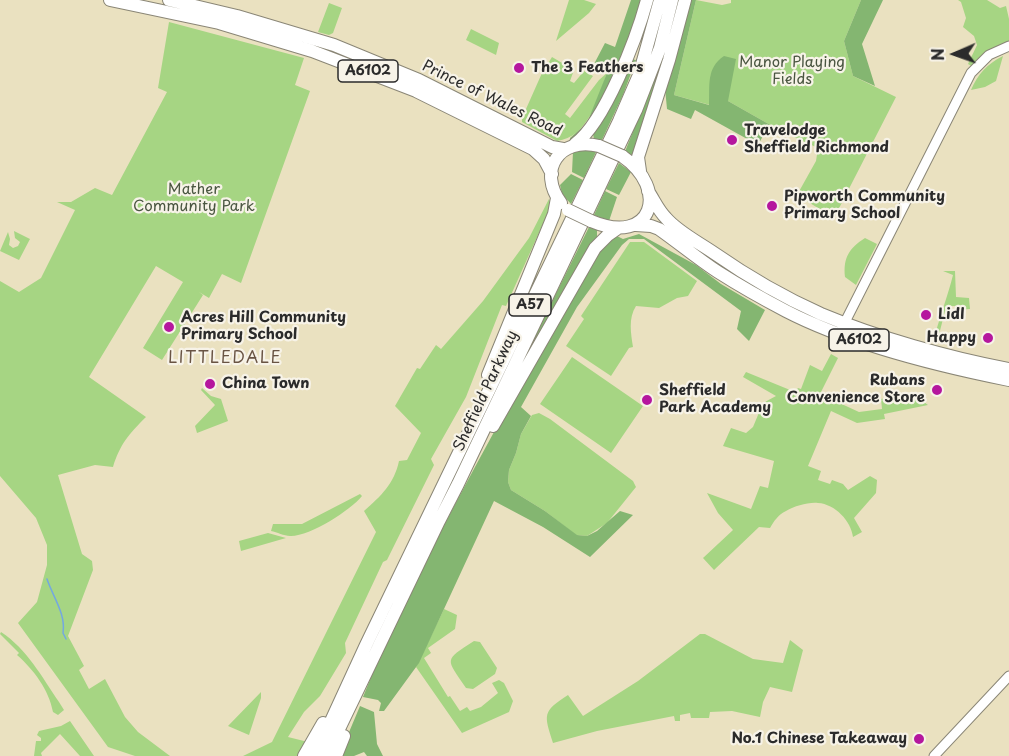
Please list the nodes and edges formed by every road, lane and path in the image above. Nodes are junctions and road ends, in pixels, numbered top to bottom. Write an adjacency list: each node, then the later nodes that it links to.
1 (110, 0): 10 (highway, Prince of Wales Road / A6102)
2 (168, 0): 8 (highway, Prince of Wales Road / A6102)
3 (647, 0): 8 (highway)
4 (660, 0): 18 (highway, Sheffield Parkway / A57)
5 (672, 0): 19 (highway, Sheffield Parkway / A57)
6 (685, 0): 9 (highway)
7 (1009, 46): 15 (street)
8 (569, 147): 9 (highway, A6102, bridge); 10 (highway)
9 (640, 171): 11 (highway, A6102)
10 (552, 174): 12 (highway, A6102)
11 (648, 191): 13 (highway); 15 (highway, A6102)
12 (557, 198): 14 (highway, A6102, bridge); 18 (highway)
13 (636, 225): 14 (highway, A6102); 15 (highway, A6102)
14 (618, 228): 19 (highway)
15 (842, 328): 16 (highway, A6102); 17 (highway, A6102)
16 (1009, 369)
17 (1009, 380)
18 (459, 452): 20 (highway, Sheffield Parkway / A57)
19 (458, 484): 21 (highway, Sheffield Parkway / A57)
20 (366, 645): 23 (highway); 24 (highway, Sheffield Parkway / A57)
21 (373, 659): 25 (highway, Sheffield Parkway / A57); 26 (highway)
22 (1009, 676): 27 (street)
23 (304, 756)
24 (315, 756)
25 (326, 756)
26 (336, 756)
27 (934, 756)

